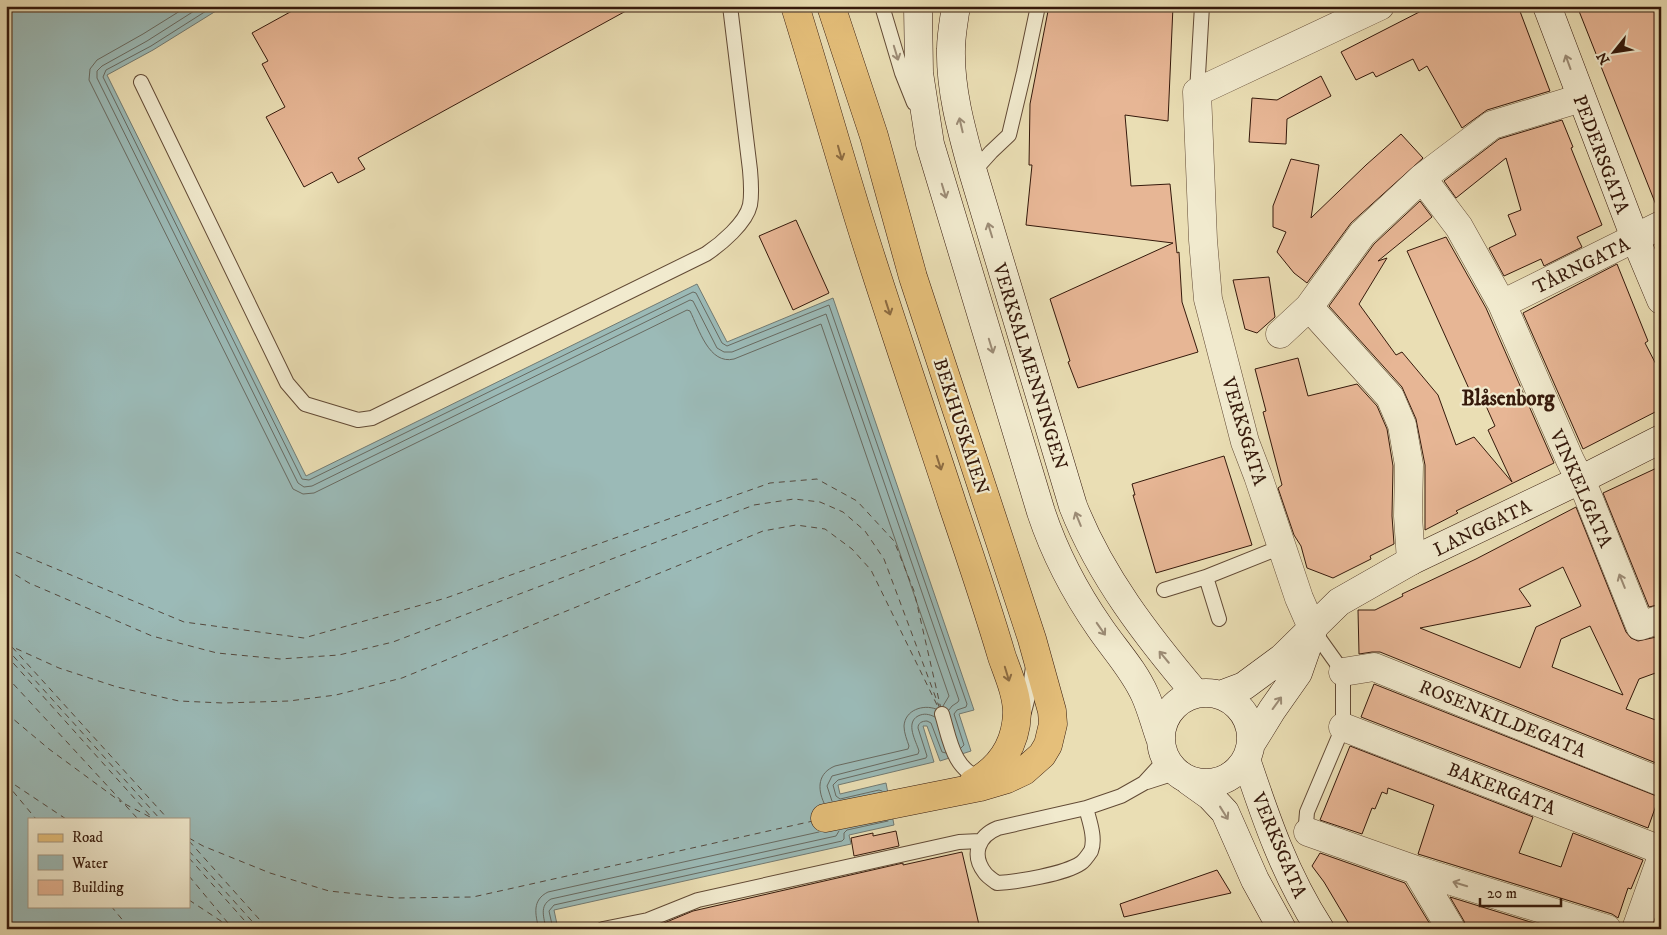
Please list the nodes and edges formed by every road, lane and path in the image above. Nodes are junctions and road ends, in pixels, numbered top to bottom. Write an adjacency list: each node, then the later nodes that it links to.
1 (730, 6): 12 (lane)
2 (795, 6): 39 (main road, BEKHUSKAIEN, one-way to 39)
3 (812, 6): 20 (main road)
4 (831, 6): 20 (main road, BEKHUSKAIEN)
5 (882, 6): 15 (lane, VERKSALMENNINGEN, one-way to 15)
6 (918, 6): 15 (street, VERKSALMENNINGEN)
7 (956, 6): 16 (street, VERKSALMENNINGEN, one-way to 7)
8 (1038, 6): 16 (lane)
9 (1202, 6): 13 (lane, VERKSGATA)
10 (1380, 6): 13 (street)
11 (1547, 6): 14 (street, PEDERSGATA, one-way to 11)
12 (140, 82)
13 (1197, 92): 27 (street, VERKSGATA)
14 (1581, 98): 17 (street); 19 (street, PEDERSGATA)
15 (930, 144): 42 (street, VERKSALMENNINGEN, one-way to 42)
16 (973, 172): 36 (street, VERKSALMENNINGEN, one-way to 16)
17 (1422, 178): 22 (street, VINKELGATA); 23 (street)
18 (1661, 225): 19 (street, TÅRNGATA)
19 (1635, 238): 21 (street, PEDERSGATA); 22 (street, TÅRNGATA)
20 (913, 277): 34 (main road, BEKHUSKAIEN)
21 (1661, 300)
22 (1502, 304): 26 (street, VINKELGATA)
23 (1308, 307): 24 (street); 28 (street)
24 (1280, 334)
25 (1661, 439): 26 (street, LANGGATA)
26 (1580, 480): 28 (street, LANGGATA); 32 (street, VINKELGATA, one-way to 26)
27 (1281, 547): 29 (lane); 33 (street, VERKSGATA)
28 (1411, 561): 33 (street, LANGGATA)
29 (1206, 576): 30 (lane); 31 (lane)
30 (1164, 590)
31 (1219, 619)
32 (1661, 619)
33 (1313, 630): 35 (lane, VERKSGATA); 36 (street, LANGGATA); 41 (street, LANGGATA, one-way to 33)
34 (1032, 639): 39 (lane); 40 (main road, BEKHUSKAIEN)
35 (1343, 672): 38 (lane, VERKSGATA); 44 (street, ROSENKILDEGATA)
36 (1208, 694): 41 (street); 42 (street)
37 (942, 714): 43 (lane)
38 (1343, 726): 47 (lane, VERKSGATA); 49 (street, BAKERGATA)
39 (1012, 743): 40 (lane); 43 (main road, BEKHUSKAIEN)
40 (1048, 745): 43 (main road, BEKHUSKAIEN)
41 (1249, 752): 42 (street); 55 (street, VERKSGATA)
42 (1172, 763): 45 (lane); 54 (street, VERKSGATA, one-way to 54)
43 (994, 779): 46 (main road, BEKHUSKAIEN)
44 (1661, 782)
45 (1086, 808): 48 (lane); 48 (lane)
46 (826, 818)
47 (1308, 832): 51 (street)
48 (980, 841): 53 (lane)
49 (1661, 850)
50 (1661, 859): 52 (street)
51 (1416, 870): 56 (street); 57 (street, one-way to 51)
52 (1655, 891): 58 (street)
53 (603, 929)
54 (1282, 929)
55 (1320, 929)
56 (1451, 929)
57 (1607, 929)
58 (1636, 929)

